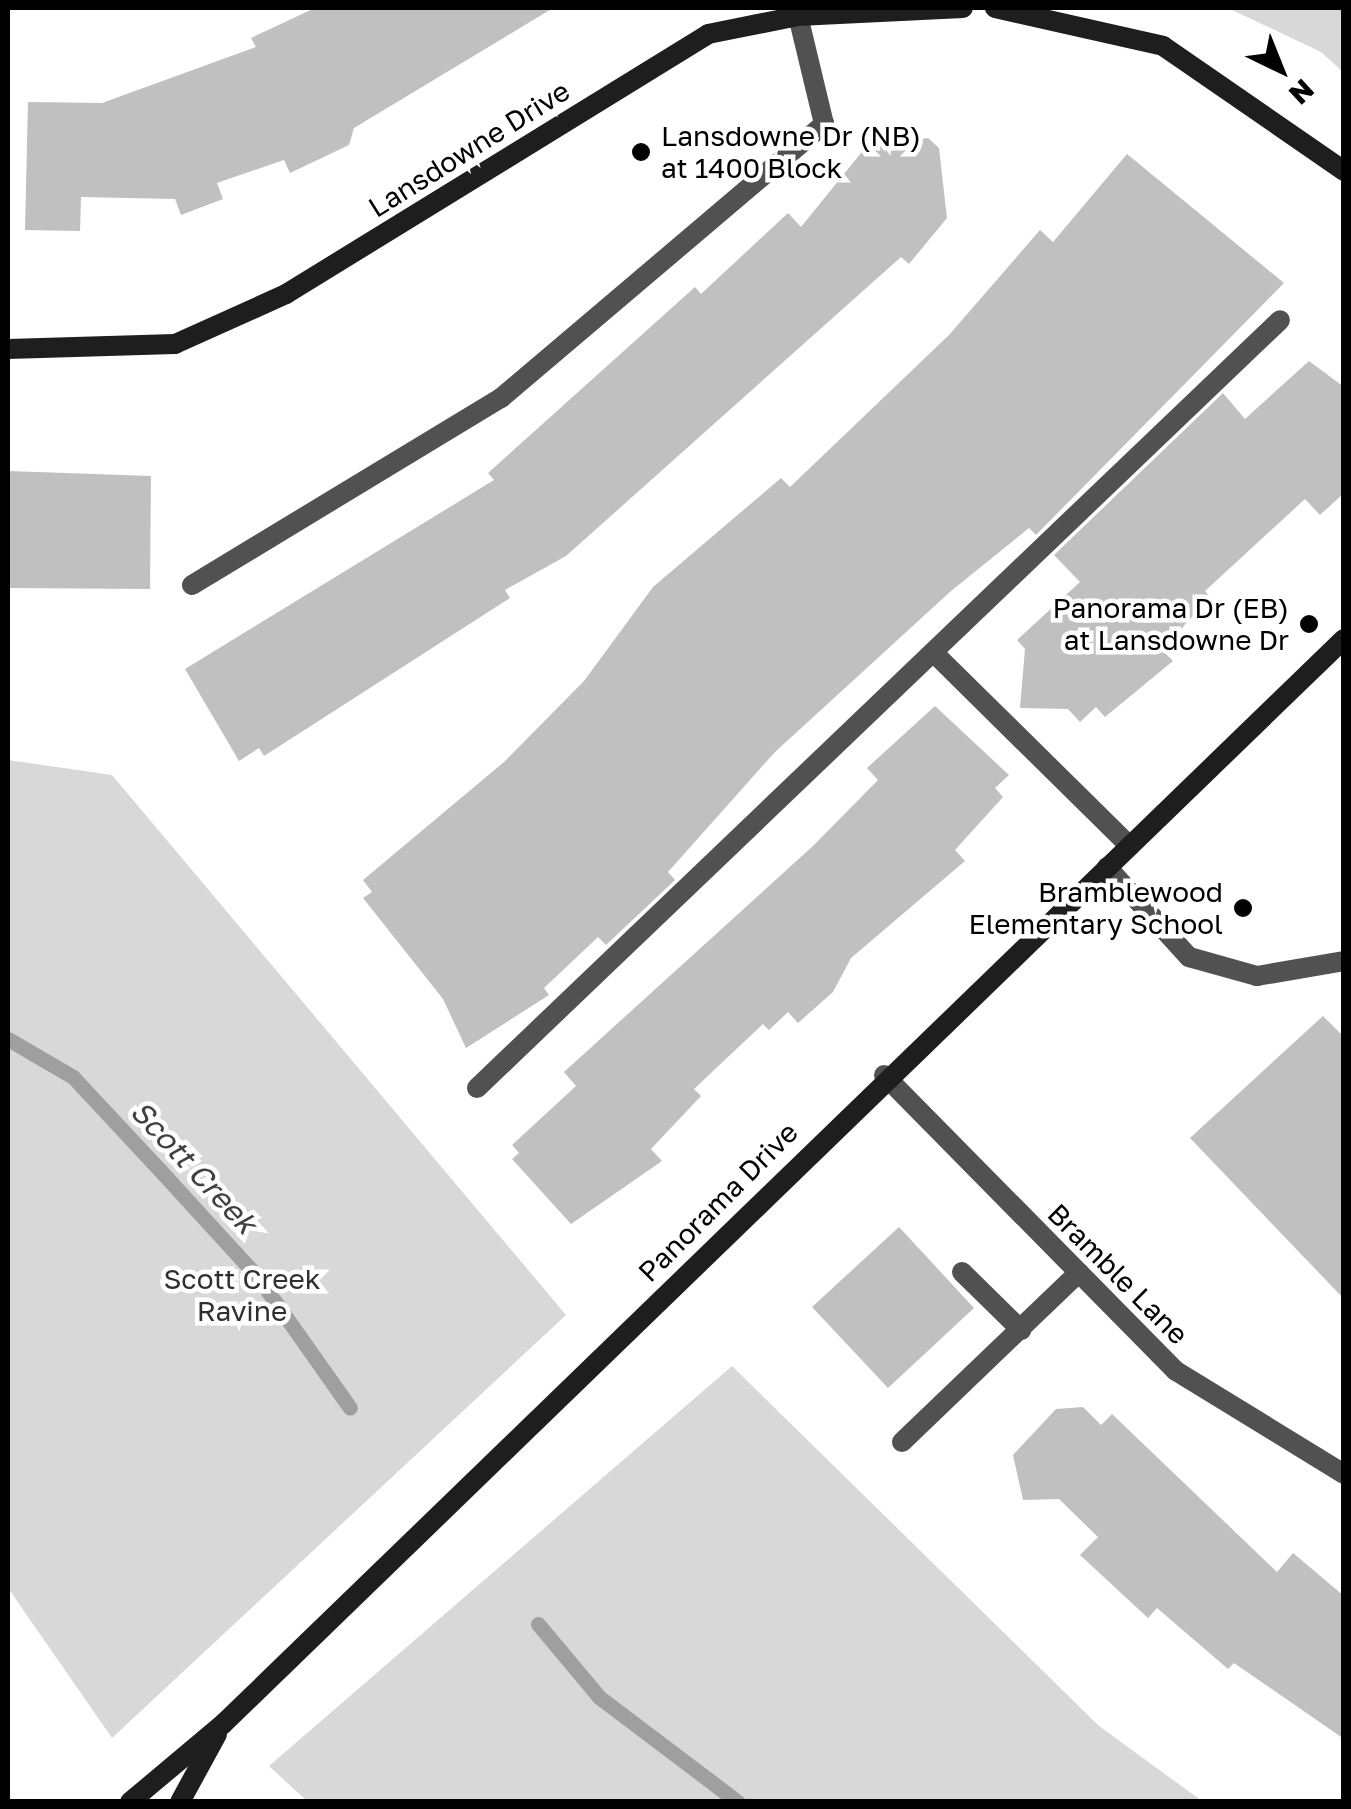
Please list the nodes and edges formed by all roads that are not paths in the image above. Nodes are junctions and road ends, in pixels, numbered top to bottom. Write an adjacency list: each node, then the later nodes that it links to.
1 (963, 8): 3 (street, Lansdowne Drive)
2 (995, 8): 4 (street)
3 (798, 16): 6 (street, Lansdowne Drive); 7 (street)
4 (1344, 170)
5 (1280, 320): 9 (street)
6 (8, 349)
7 (192, 585)
8 (1344, 639): 10 (street, Panorama Drive)
9 (934, 653): 10 (street); 14 (street)
10 (1130, 846): 11 (street, Panorama Drive)
11 (1107, 867): 12 (street); 13 (street, Panorama Drive)
12 (1344, 960)
13 (884, 1075): 16 (street, Bramble Lane); 20 (street, Panorama Drive)
14 (477, 1088)
15 (962, 1272): 17 (street)
16 (1078, 1272): 17 (street); 19 (street, Bramble Lane)
17 (1021, 1330): 18 (street)
18 (902, 1442)
19 (1342, 1470)
20 (223, 1724): 21 (street, Panorama Drive); 22 (street)
21 (130, 1802)
22 (180, 1802)

